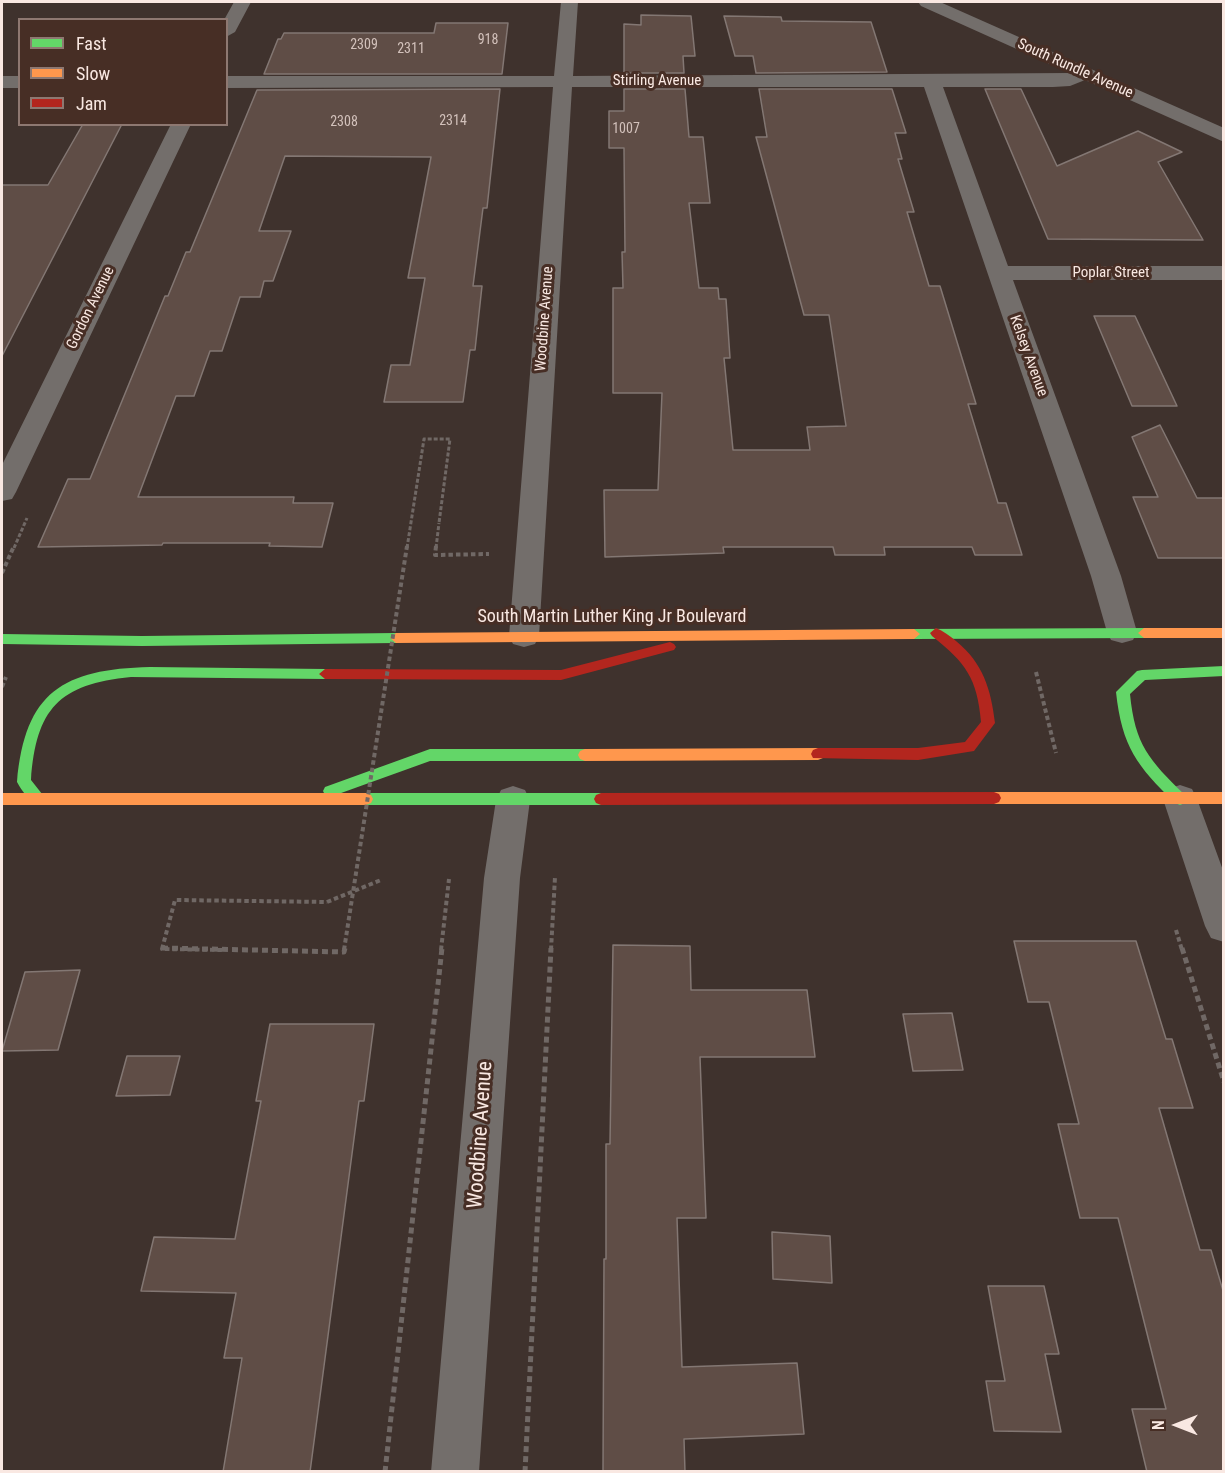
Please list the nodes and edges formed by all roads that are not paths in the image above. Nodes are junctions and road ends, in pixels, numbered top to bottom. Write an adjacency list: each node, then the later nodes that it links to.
1 (242, 2): 4 (street)
2 (568, 2): 6 (street, Woodbine Avenue)
3 (927, 2): 5 (street, South Rundle Avenue)
4 (228, 28)
5 (1086, 74): 7 (street, Stirling Avenue); 12 (street, South Rundle Avenue)
6 (562, 81): 7 (street, Stirling Avenue); 10 (street, Stirling Avenue); 20 (street, Woodbine Avenue)
7 (931, 81): 13 (street, Kelsey Avenue)
8 (2, 82): 9 (street)
9 (18, 82)
10 (228, 82)
11 (180, 126): 15 (street, Gordon Avenue)
12 (1224, 136)
13 (998, 273): 14 (street, Poplar Street); 16 (street, Kelsey Avenue)
14 (1224, 273)
15 (2, 492)
16 (1122, 632): 17 (main road, South Martin Luther King Jr Boulevard); 18 (main road, South Martin Luther King Jr Boulevard)
17 (936, 633): 19 (main road, South Martin Luther King Jr Boulevard); 25 (main road)
18 (1224, 633)
19 (721, 634): 20 (main road, South Martin Luther King Jr Boulevard); 24 (main road)
20 (524, 636): 21 (main road, South Martin Luther King Jr Boulevard)
21 (2, 639)
22 (1224, 671): 26 (main road)
23 (1224, 798): 26 (main road)
24 (39, 799): 25 (main road); 27 (main road)
25 (309, 799): 28 (main road)
26 (1180, 799): 28 (main road); 29 (street)
27 (2, 800)
28 (513, 800): 30 (street, Woodbine Avenue)
29 (1224, 926)
30 (455, 1472)

